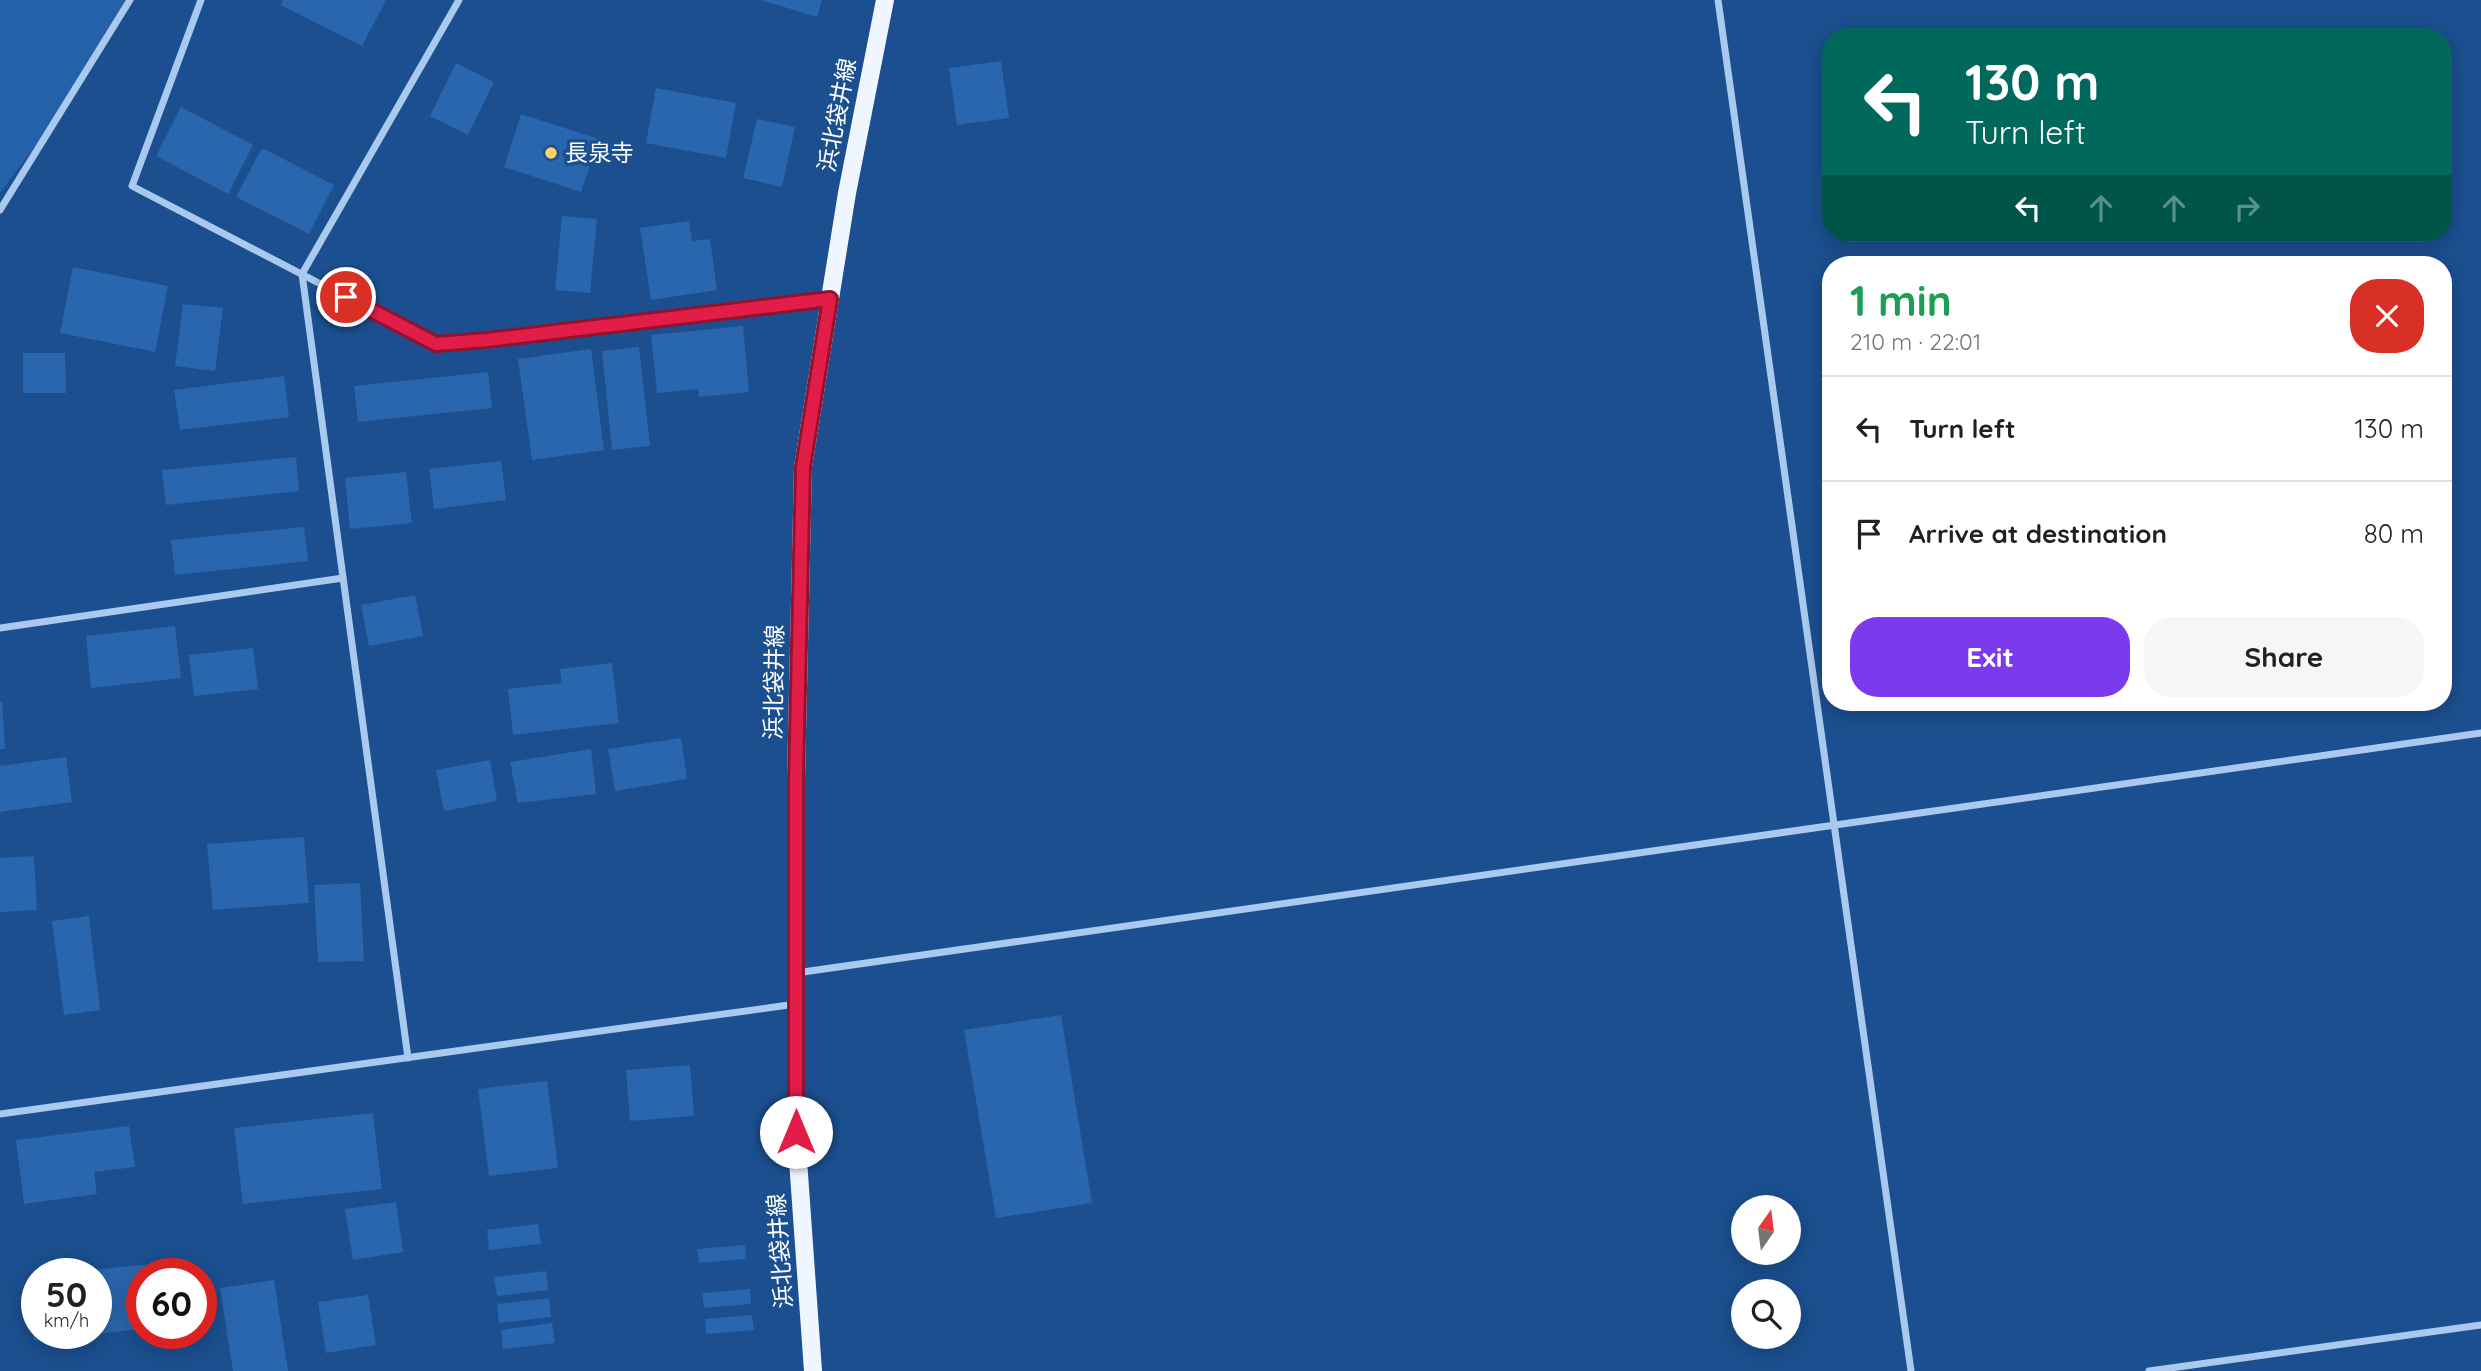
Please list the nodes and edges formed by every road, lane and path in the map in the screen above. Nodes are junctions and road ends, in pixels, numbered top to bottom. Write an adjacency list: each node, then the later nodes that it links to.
1 (130, 0): 6 (street)
2 (201, 0): 7 (street)
3 (459, 0): 7 (street)
4 (885, 0): 8 (main road, 浜北袋井線)
5 (1718, 0): 12 (street)
6 (0, 210)
7 (302, 274): 8 (street); 9 (street)
8 (830, 299): 13 (main road, 浜北袋井線)
9 (343, 578): 10 (street); 15 (street)
10 (0, 628)
11 (2481, 733): 12 (street)
12 (1833, 825): 13 (street); 19 (street)
13 (796, 973): 14 (main road, 浜北袋井線)
14 (796, 1004): 15 (street); 18 (main road, 浜北袋井線)
15 (408, 1058): 16 (street)
16 (0, 1114)
17 (2481, 1325): 20 (street)
18 (814, 1371)
19 (1912, 1371)
20 (2149, 1371)

